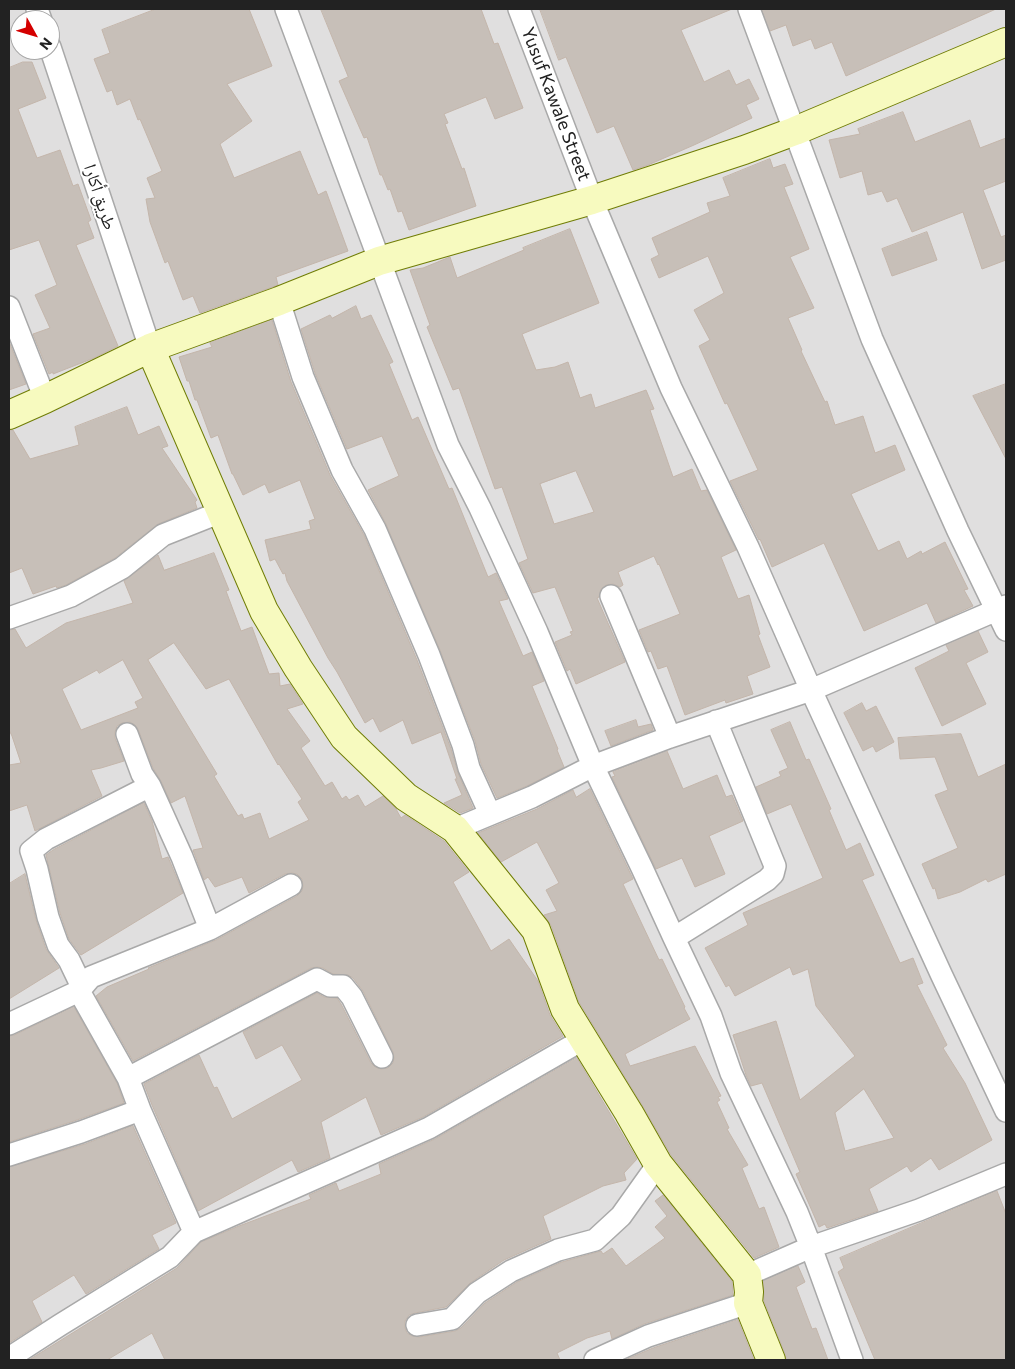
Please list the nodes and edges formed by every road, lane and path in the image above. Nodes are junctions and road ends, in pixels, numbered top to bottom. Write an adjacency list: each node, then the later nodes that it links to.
1 (286, 9): 8 (street)
2 (519, 9): 7 (street, Yusuf Kawale Street)
3 (749, 9): 6 (street)
4 (1006, 42): 6 (street)
5 (54, 60): 11 (street, طريق أكارا)
6 (795, 131): 7 (street); 16 (street)
7 (592, 200): 8 (street); 19 (street, Yusuf Kawale Street)
8 (379, 261): 9 (street); 23 (street)
9 (279, 301): 11 (street); 25 (street)
10 (9, 307): 12 (street)
11 (150, 348): 12 (street); 14 (street)
12 (46, 399): 13 (street)
13 (9, 415)
14 (221, 512): 17 (street); 26 (street)
15 (611, 596): 22 (street)
16 (1001, 608): 18 (street); 19 (street)
17 (9, 618)
18 (1006, 630)
19 (811, 690): 20 (street); 36 (street, Yusuf Kawale Street)
20 (716, 721): 22 (street); 29 (street)
21 (127, 734): 24 (street)
22 (670, 737): 23 (street)
23 (593, 766): 25 (street); 29 (street)
24 (150, 786): 28 (street); 30 (street)
25 (490, 814): 26 (street)
26 (455, 829): 32 (street)
27 (291, 885): 28 (street)
28 (210, 929): 30 (street)
29 (674, 938): 41 (street)
30 (85, 984): 31 (street); 34 (street)
31 (9, 1024)
32 (584, 1038): 38 (street); 40 (street)
33 (382, 1057): 34 (street)
34 (128, 1078): 35 (street)
35 (140, 1110): 37 (street); 40 (street)
36 (1006, 1111)
37 (9, 1155)
38 (658, 1164): 42 (street); 44 (street)
39 (1006, 1174): 41 (street)
40 (194, 1232): 45 (street)
41 (811, 1247): 42 (street); 48 (street)
42 (747, 1276): 43 (street)
43 (748, 1303): 46 (street); 47 (street)
44 (418, 1325)
45 (9, 1358)
46 (595, 1360)
47 (771, 1360)
48 (852, 1360)

